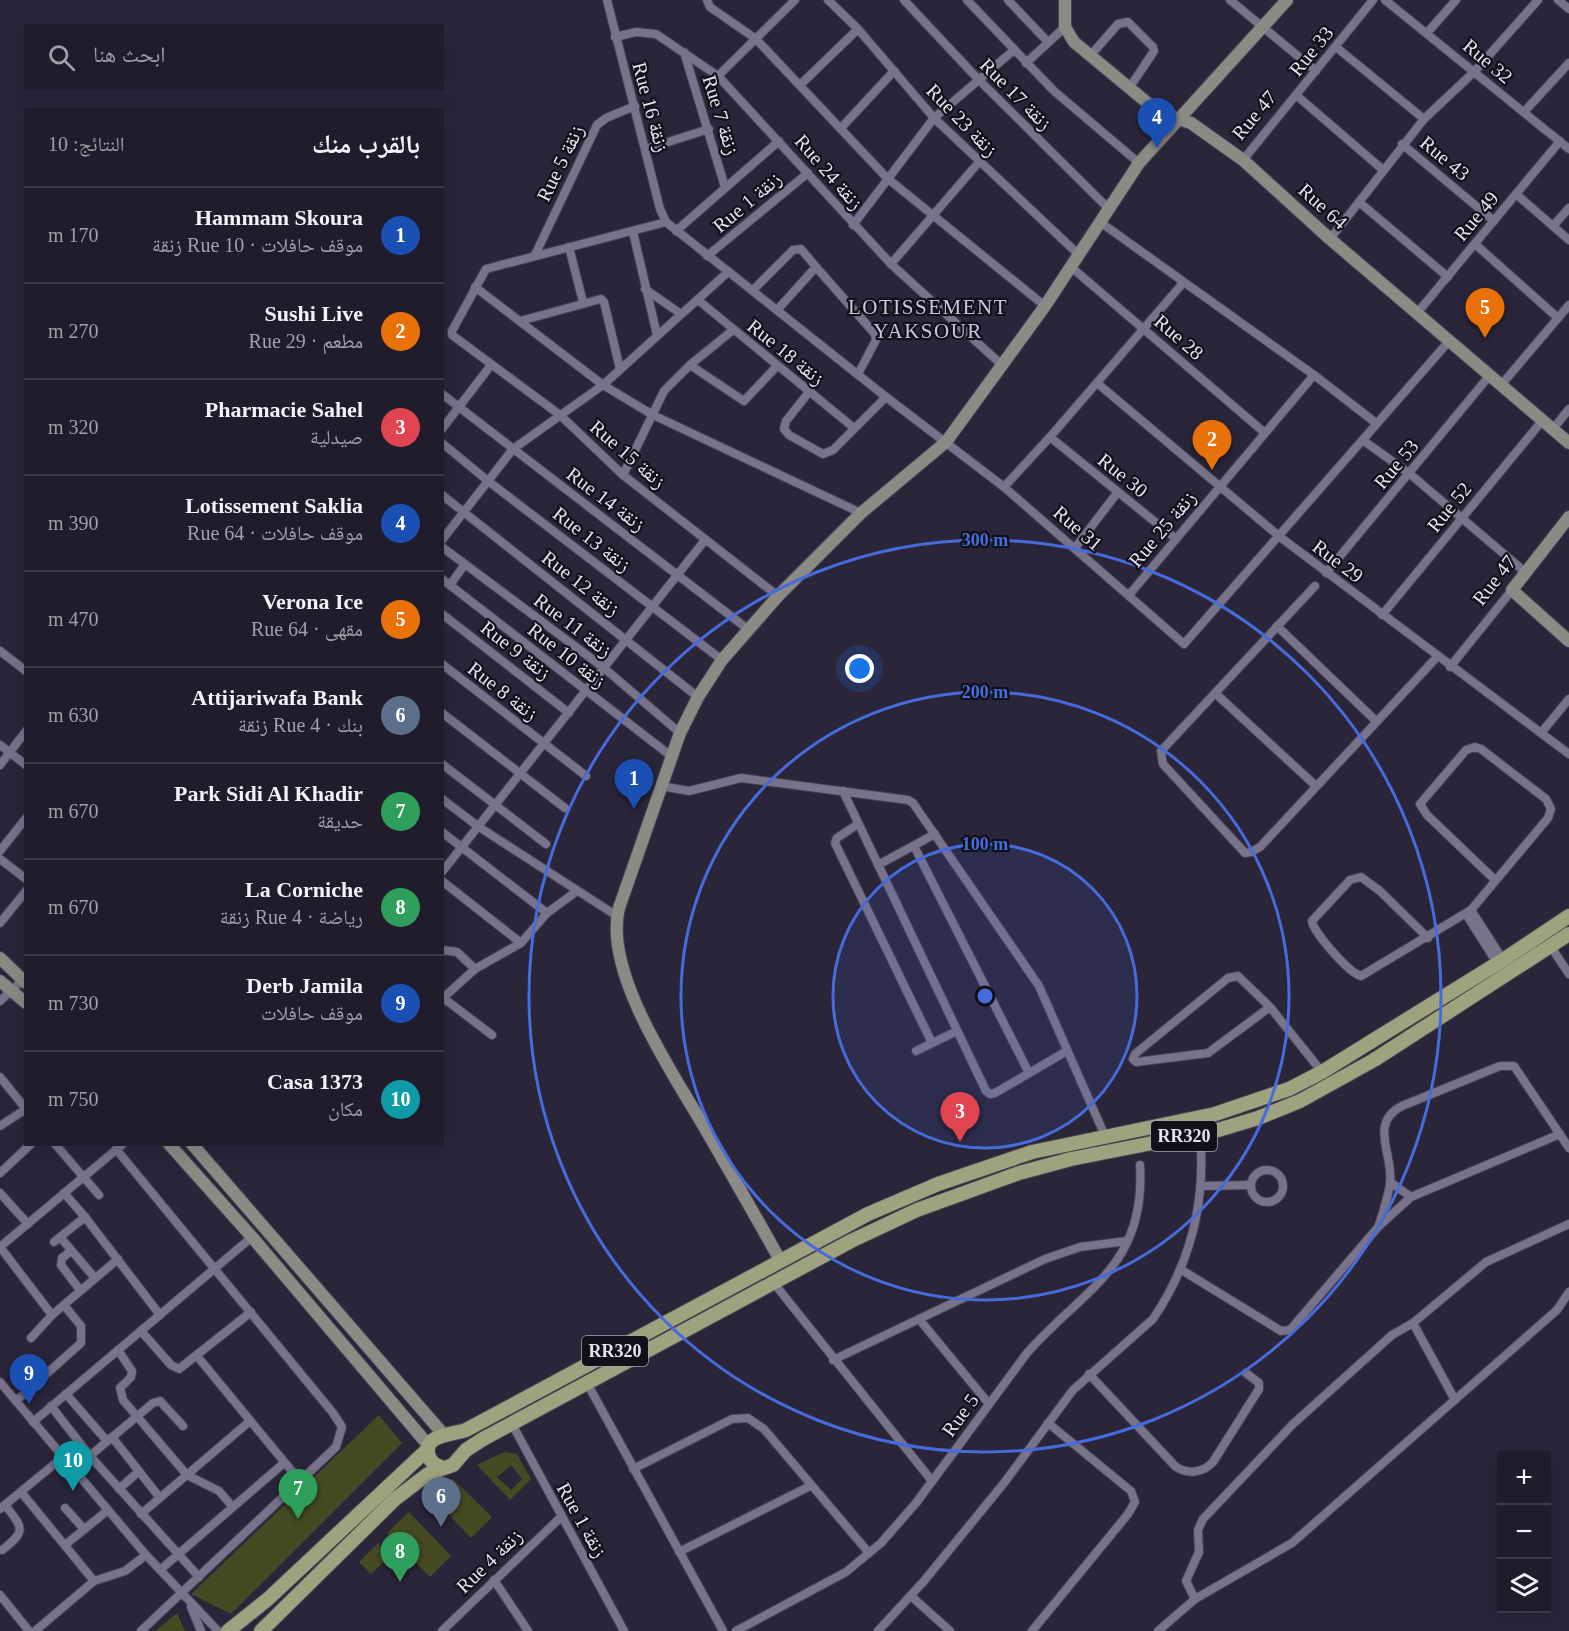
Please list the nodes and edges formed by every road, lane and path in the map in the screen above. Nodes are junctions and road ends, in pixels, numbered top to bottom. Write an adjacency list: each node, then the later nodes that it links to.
1 (607, 0): 21 (street, Rue 16 زنقة)
2 (795, 0): 22 (street)
3 (828, 0): 19 (street, Rue 23 زنقة)
4 (904, 0): 34 (street, Rue 17 زنقة)
5 (967, 0): 25 (street)
6 (1008, 0): 23 (street)
7 (1065, 0): 18 (street)
8 (1230, 0): 17 (street)
9 (1287, 0): 17 (street)
10 (1373, 0): 24 (street, Rue 33)
11 (1385, 0): 20 (street, Rue 32)
12 (1456, 0): 20 (street)
13 (1538, 0): 32 (street)
14 (1558, 0): 16 (street)
15 (708, 3): 22 (street)
16 (1569, 9)
17 (1262, 25): 31 (street); 40 (street)
18 (1065, 27): 23 (street); 27 (street, Rue 64)
19 (858, 29): 30 (street, Rue 23 زنقة); 35 (street)
20 (1427, 33): 32 (street, Rue 32)
21 (615, 38): 26 (street, Rue 24 زنقة); 38 (street, Rue 16 زنقة)
22 (756, 39): 33 (street); 35 (street)
23 (1048, 42): 28 (street)
24 (1336, 47): 31 (street, Rue 33); 42 (street)
25 (1014, 50): 28 (street); 34 (street)
26 (684, 51): 33 (street, Rue 24 زنقة); 44 (street, Rue 7 زنقة)
27 (1090, 56): 36 (street, Rue 64); 36 (street)
28 (1026, 63): 52 (street)
29 (1568, 65): 39 (street)
30 (894, 71): 41 (street, Rue 23 زنقة); 43 (street)
31 (1316, 71): 37 (street, Rue 33)
32 (1474, 72): 39 (street, Rue 32); 42 (street)
33 (718, 76): 45 (street, Rue 24 زنقة)
34 (978, 80): 41 (street); 59 (street, Rue 17 زنقة)
35 (800, 85): 43 (street)
36 (1130, 87): 40 (street, Rue 64)
37 (1296, 95): 50 (street, Rue 47); 53 (street)
38 (634, 106): 48 (street, Rue 16 زنقة); 73 (street, Rue 5 زنقة)
39 (1524, 112): 46 (street, Rue 32)
40 (1179, 117): 50 (street, Rue 64); 52 (street)
41 (934, 118): 51 (street, Rue 23 زنقة); 55 (street)
42 (1424, 119): 47 (street)
43 (841, 128): 55 (street)
44 (709, 129): 48 (street); 56 (street, Rue 7 زنقة)
45 (779, 141): 54 (street, Rue 24 زنقة); 56 (street)
46 (1560, 141): 49 (street, Rue 32); 57 (street, Rue 49)
47 (1402, 144): 53 (street); 62 (street, Rue 43)
48 (646, 149): 63 (street, Rue 16 زنقة)
49 (1569, 149)
50 (1243, 160): 69 (street, Rue 64)
51 (979, 162): 61 (street); 74 (street, Rue 23 زنقة)
52 (1139, 163): 59 (street)
53 (1382, 169): 58 (street)
54 (808, 173): 65 (street, Rue 24 زنقة); 75 (street, Rue 1 زنقة)
55 (887, 178): 61 (street); 65 (street)
56 (725, 187): 67 (street)
57 (1516, 194): 62 (street, Rue 49); 66 (street)
58 (1359, 202): 69 (street); 80 (street)
59 (1108, 208): 64 (street)
60 (1569, 208): 66 (street)
61 (932, 214): 76 (street); 88 (street)
62 (1494, 221): 71 (street, Rue 49)
63 (666, 222): 67 (street); 68 (street)
64 (1100, 222): 74 (street); 81 (street)
65 (852, 225): 76 (street, Rue 24 زنقة)
66 (1553, 226): 70 (street)
67 (676, 231): 75 (street)
68 (633, 232): 72 (street); 83 (street)
69 (1330, 239): 90 (street, Rue 64)
70 (1569, 240)
71 (1475, 244): 80 (street, Rue 49); 92 (street)
72 (569, 247): 73 (street); 86 (street)
73 (535, 255): 82 (street)
74 (1079, 255): 78 (street)
75 (707, 256): 79 (street)
76 (891, 264): 101 (street, Rue 24 زنقة)
77 (816, 267): 84 (street); 89 (street); 103 (street)
78 (1071, 267): 88 (street); 94 (street, Rue 28)
79 (728, 273): 84 (street); 85 (street)
80 (1448, 277): 90 (street, Rue 49)
81 (1183, 283): 94 (street); 104 (street)
82 (475, 287): 93 (street); 98 (street, Rue 15 زنقة)
83 (645, 289): 91 (street); 96 (street)
84 (753, 290): 89 (street)
85 (698, 300): 91 (street); 95 (street, Rue 18 زنقة)
86 (583, 302): 93 (street); 102 (street)
87 (1569, 305): 92 (street)
88 (1045, 306): 101 (street)
89 (778, 309): 103 (street)
90 (1418, 312): 97 (street, Rue 64)
91 (681, 314): 96 (street)
92 (1558, 318): 107 (street)
93 (520, 321): 108 (street)
94 (1143, 329): 106 (street); 121 (street, Rue 28)
95 (733, 330): 99 (street); 100 (street, Rue 18 زنقة)
96 (657, 335): 102 (street)
97 (1450, 340): 105 (street, Rue 64); 117 (street)
98 (490, 364): 112 (street); 114 (street, Rue 15 زنقة)
99 (690, 365): 100 (street); 115 (street)
100 (777, 366): 109 (street, Rue 18 زنقة)
101 (1003, 366): 124 (street)
102 (620, 369): 108 (street)
103 (858, 374): 111 (street)
104 (1314, 375): 117 (street); 121 (street, Rue 25 زنقة)
105 (1490, 375): 107 (street, Rue 64); 128 (street, Rue 53)
106 (1097, 383): 122 (street); 131 (street, Rue 29)
107 (1502, 384): 116 (street, Rue 64)
108 (603, 385): 114 (street); 115 (street)
109 (809, 392): 119 (street, Rue 18 زنقة); 119 (street)
110 (444, 396): 112 (street, Rue 14 زنقة)
111 (886, 397): 119 (street); 124 (street)
112 (459, 407): 118 (street); 127 (street, Rue 14 زنقة)
113 (1569, 410): 120 (street)
114 (560, 415): 127 (street); 129 (street, Rue 15 زنقة)
115 (653, 415): 129 (street); 136 (street)
116 (1542, 420): 120 (street, Rue 64); 138 (street, Rue 52)
117 (1376, 423): 123 (street)
118 (444, 426)
119 (854, 428)
120 (1553, 429): 125 (street, Rue 64)
121 (1265, 433): 131 (street, Rue 25 زنقة)
122 (1050, 437): 132 (street); 133 (street, Rue 30)
123 (1364, 441): 128 (street); 140 (street)
124 (946, 442): 132 (street, Rue 31); 136 (street)
125 (1569, 443)
126 (444, 445): 130 (street, Rue 13 زنقة)
127 (513, 449): 130 (street); 148 (street, Rue 14 زنقة)
128 (1410, 474): 138 (street); 147 (street, Rue 53)
129 (623, 475): 142 (street, Rue 15 زنقة)
130 (488, 481): 135 (street); 154 (street, Rue 13 زنقة)
131 (1220, 486): 140 (street, Rue 29); 141 (street, Rue 25 زنقة)
132 (1004, 487): 144 (street, Rue 31)
133 (1117, 493): 141 (street, Rue 30); 144 (street)
134 (444, 497): 135 (street, Rue 12 زنقة)
135 (464, 512): 139 (street); 159 (street, Rue 12 زنقة)
136 (861, 513): 153 (street)
137 (1569, 517): 146 (street, Rue 47)
138 (1461, 518): 146 (street); 155 (street, Rue 52)
139 (444, 537)
140 (1280, 537): 147 (street, Rue 29); 152 (street, Rue 31)
141 (1175, 538): 152 (street, Rue 25 زنقة)
142 (705, 540): 148 (street); 153 (street, Rue 15 زنقة)
143 (444, 548): 145 (street, Rue 11 زنقة)
144 (1075, 548): 152 (street, Rue 31)
145 (465, 564): 149 (street); 166 (street, Rue 11 زنقة)
146 (1525, 572): 151 (street, Rue 47)
147 (1326, 573): 155 (street, Rue 29)
148 (678, 574): 154 (street); 158 (street, Rue 14 زنقة)
149 (446, 582): 168 (street, Rue 10 زنقة)
150 (1315, 586): 157 (street)
151 (1512, 590): 160 (street); 165 (street, Rue 47)
152 (1129, 595)
153 (778, 596): 158 (street)
154 (652, 607): 159 (street); 163 (street, Rue 13 زنقة)
155 (1382, 615): 162 (street, Rue 29)
156 (444, 616): 172 (street, Rue 9 زنقة)
157 (1277, 626): 169 (street); 174 (street)
158 (749, 630): 163 (street)
159 (626, 640): 166 (street); 170 (street, Rue 12 زنقة)
160 (1569, 641)
161 (0, 651): 167 (street)
162 (1437, 657): 165 (street, Rue 29); 174 (street)
163 (722, 660): 170 (street)
164 (444, 666): 178 (street, Rue 8 زنقة)
165 (1450, 667): 176 (street, Rue 29)
166 (604, 668): 168 (street); 175 (street, Rue 11 زنقة)
167 (24, 669)
168 (586, 691): 172 (street); 182 (street, Rue 10 زنقة)
169 (1215, 693): 189 (street); 189 (street)
170 (698, 697): 175 (street)
171 (1569, 699): 176 (street)
172 (569, 713): 178 (street)
173 (444, 715): 186 (street)
174 (1377, 722): 189 (street)
175 (680, 732): 182 (street)
176 (1541, 733): 181 (street, Rue 29)
177 (24, 734): 180 (street)
178 (544, 743): 186 (street); 187 (street, Rue 8 زنقة)
179 (0, 745): 180 (street)
180 (10, 753): 183 (street); 184 (street)
181 (1569, 754)
182 (671, 756): 188 (street)
183 (24, 764)
184 (0, 765)
185 (444, 766): 192 (street)
186 (521, 773): 192 (street); 193 (street)
187 (586, 776)
188 (661, 786): 190 (street); 213 (street)
189 (1316, 786)
190 (843, 791): 195 (street); 198 (street)
191 (444, 800): 196 (street)
192 (495, 805): 196 (street); 199 (street)
193 (564, 808)
194 (24, 821): 202 (street)
195 (858, 824): 204 (street); 236 (street)
196 (479, 826): 201 (street); 209 (street)
197 (444, 834): 201 (street)
198 (935, 834): 200 (street); 238 (street)
199 (546, 844)
200 (914, 846): 204 (street); 240 (street)
201 (462, 847): 205 (street); 212 (street)
202 (0, 851)
203 (0, 859): 206 (street)
204 (878, 865): 234 (street)
205 (444, 870)
206 (24, 877)
207 (1495, 880): 207 (street); 211 (street)
208 (444, 883): 218 (street)
209 (578, 891): 212 (street); 213 (street)
210 (24, 893): 215 (street)
211 (1469, 912): 217 (street); 222 (street)
212 (547, 913): 218 (street)
213 (617, 916): 273 (street)
214 (1569, 916): 222 (main road, RR320)
215 (0, 923)
216 (1569, 934): 219 (main road, RR320)
217 (1428, 938): 217 (street)
218 (521, 943): 223 (street)
219 (1551, 946): 224 (street); 245 (main road, RR320)
220 (444, 950): 223 (street)
221 (0, 958): 225 (street)
222 (1500, 962): 239 (main road, RR320)
223 (475, 969): 229 (street)
224 (1569, 974)
225 (24, 979)
226 (0, 981): 228 (street)
227 (24, 981): 228 (street)
228 (12, 991): 231 (street); 232 (street)
229 (444, 997)
230 (444, 999): 235 (street)
231 (0, 1001)
232 (24, 1002)
233 (1269, 1007): 233 (street); 239 (street)
234 (957, 1030): 236 (street); 240 (street)
235 (492, 1035)
236 (932, 1043): 237 (street)
237 (916, 1051)
238 (1067, 1051): 240 (street); 247 (street)
239 (1322, 1072): 247 (main road, RR320)
240 (1029, 1073)
241 (0, 1077): 242 (street)
242 (24, 1107)
243 (24, 1110): 244 (street)
244 (0, 1126)
245 (1200, 1134): 259 (street); 277 (main road, RR320)
246 (1560, 1134): 253 (street); 257 (street); 263 (street)
247 (1105, 1136): 273 (main road, RR320)
248 (29, 1146): 255 (street)
249 (57, 1146): 256 (street)
250 (171, 1146): 268 (street)
251 (194, 1146): 306 (street)
252 (119, 1147): 256 (street); 275 (street)
253 (1569, 1148)
254 (1140, 1165): 269 (street, Rue 5)
255 (0, 1173)
256 (83, 1177): 261 (street); 262 (street)
257 (1390, 1182): 263 (street); 267 (street)
258 (1251, 1185): 259 (street)
259 (1202, 1186): 274 (street)
260 (0, 1193): 265 (street)
261 (64, 1193): 264 (street); 265 (street)
262 (99, 1196)
263 (1411, 1197): 267 (street)
264 (85, 1217): 271 (street); 272 (street)
265 (28, 1224): 270 (street)
266 (1569, 1224): 285 (street)
267 (1379, 1226): 274 (street)
268 (252, 1237): 275 (street); 308 (street)
269 (1126, 1241): 284 (street); 298 (street, Rue 5)
270 (0, 1247): 282 (street)
271 (71, 1251): 276 (street); 278 (street)
272 (118, 1259): 276 (street); 283 (street)
273 (780, 1260): 306 (main road, RR320)
274 (1180, 1269): 291 (street)
275 (214, 1270): 281 (street); 283 (street)
276 (94, 1278): 278 (street)
277 (773, 1282): 290 (street); 294 (main road, RR320)
278 (80, 1290): 280 (street)
279 (1569, 1292): 296 (street)
280 (64, 1305): 282 (street); 297 (street)
281 (251, 1312): 289 (street); 318 (street)
282 (51, 1315): 287 (street)
283 (160, 1316): 286 (street)
284 (919, 1319): 290 (street); 298 (street)
285 (1413, 1323): 296 (street); 344 (street)
286 (141, 1331): 288 (street); 289 (street)
287 (31, 1338)
288 (118, 1350): 295 (street); 300 (street)
289 (197, 1356): 301 (street)
290 (833, 1360): 319 (street)
291 (1089, 1374): 292 (street); 304 (street)
292 (1246, 1374)
293 (0, 1382): 297 (street)
294 (587, 1383): 303 (main road, RR320); 314 (street)
295 (66, 1394): 299 (street); 307 (street)
296 (1455, 1400): 344 (street)
297 (16, 1401): 302 (street)
298 (988, 1404): 319 (street, Rue 5)
299 (51, 1406): 302 (street); 309 (street)
300 (136, 1416): 305 (street); 307 (street); 317 (street)
301 (250, 1421): 312 (street); 317 (street)
302 (33, 1422): 310 (street)
303 (512, 1424): 311 (main road, RR320); 329 (street, Rue 1 زنقة)
304 (1048, 1424): 343 (street); 362 (street)
305 (183, 1426)
306 (445, 1435): 308 (main road, RR320); 311 (main road)
307 (109, 1439): 309 (street); 316 (street)
308 (429, 1447): 313 (main road); 352 (main road, RR320)
309 (90, 1456): 315 (street); 321 (street)
310 (63, 1457): 315 (street); 322 (street)
311 (459, 1457): 313 (main road, RR320)
312 (284, 1462): 318 (street); 324 (street)
313 (444, 1468): 346 (main road, RR320)
314 (633, 1469): 320 (street); 333 (street)
315 (73, 1470): 327 (street)
316 (139, 1471): 321 (street); 323 (street)
317 (187, 1475): 323 (street); 324 (street)
318 (300, 1481): 338 (street)
319 (932, 1481): 335 (street, Rue 5)
320 (810, 1486): 333 (street); 335 (street)
321 (119, 1489): 328 (street)
322 (21, 1492): 325 (street); 331 (street)
323 (160, 1498): 328 (street)
324 (232, 1506): 334 (street)
325 (3, 1507): 332 (street)
326 (65, 1508): 330 (street)
327 (108, 1510): 330 (street); 336 (street)
328 (141, 1514): 334 (street)
329 (561, 1517): 339 (street, Rue 4 زنقة); 357 (street, Rue 1 زنقة)
330 (84, 1529): 331 (street)
331 (65, 1545): 340 (street)
332 (2, 1550)
333 (679, 1552): 358 (street)
334 (177, 1553): 337 (street); 338 (street)
335 (869, 1553): 359 (street, Rue 5)
336 (146, 1555): 337 (street); 340 (street)
337 (160, 1570): 341 (street)
338 (199, 1577): 341 (street)
339 (494, 1580): 355 (street, Rue 4 زنقة); 356 (street)
340 (94, 1581): 348 (street)
341 (181, 1594): 345 (street); 349 (street)
342 (0, 1595): 347 (street)
343 (911, 1596): 360 (street); 361 (street)
344 (1195, 1599): 363 (street)
345 (188, 1602): 350 (street); 351 (street)
346 (279, 1612): 353 (main road, RR320); 354 (main road)
347 (24, 1629)
348 (35, 1631)
349 (141, 1631)
350 (201, 1631)
351 (218, 1631)
352 (228, 1631)
353 (261, 1631)
354 (278, 1631)
355 (442, 1631)
356 (528, 1631)
357 (624, 1631)
358 (723, 1631)
359 (736, 1631)
360 (878, 1631)
361 (950, 1631)
362 (1032, 1631)
363 (1158, 1631)

